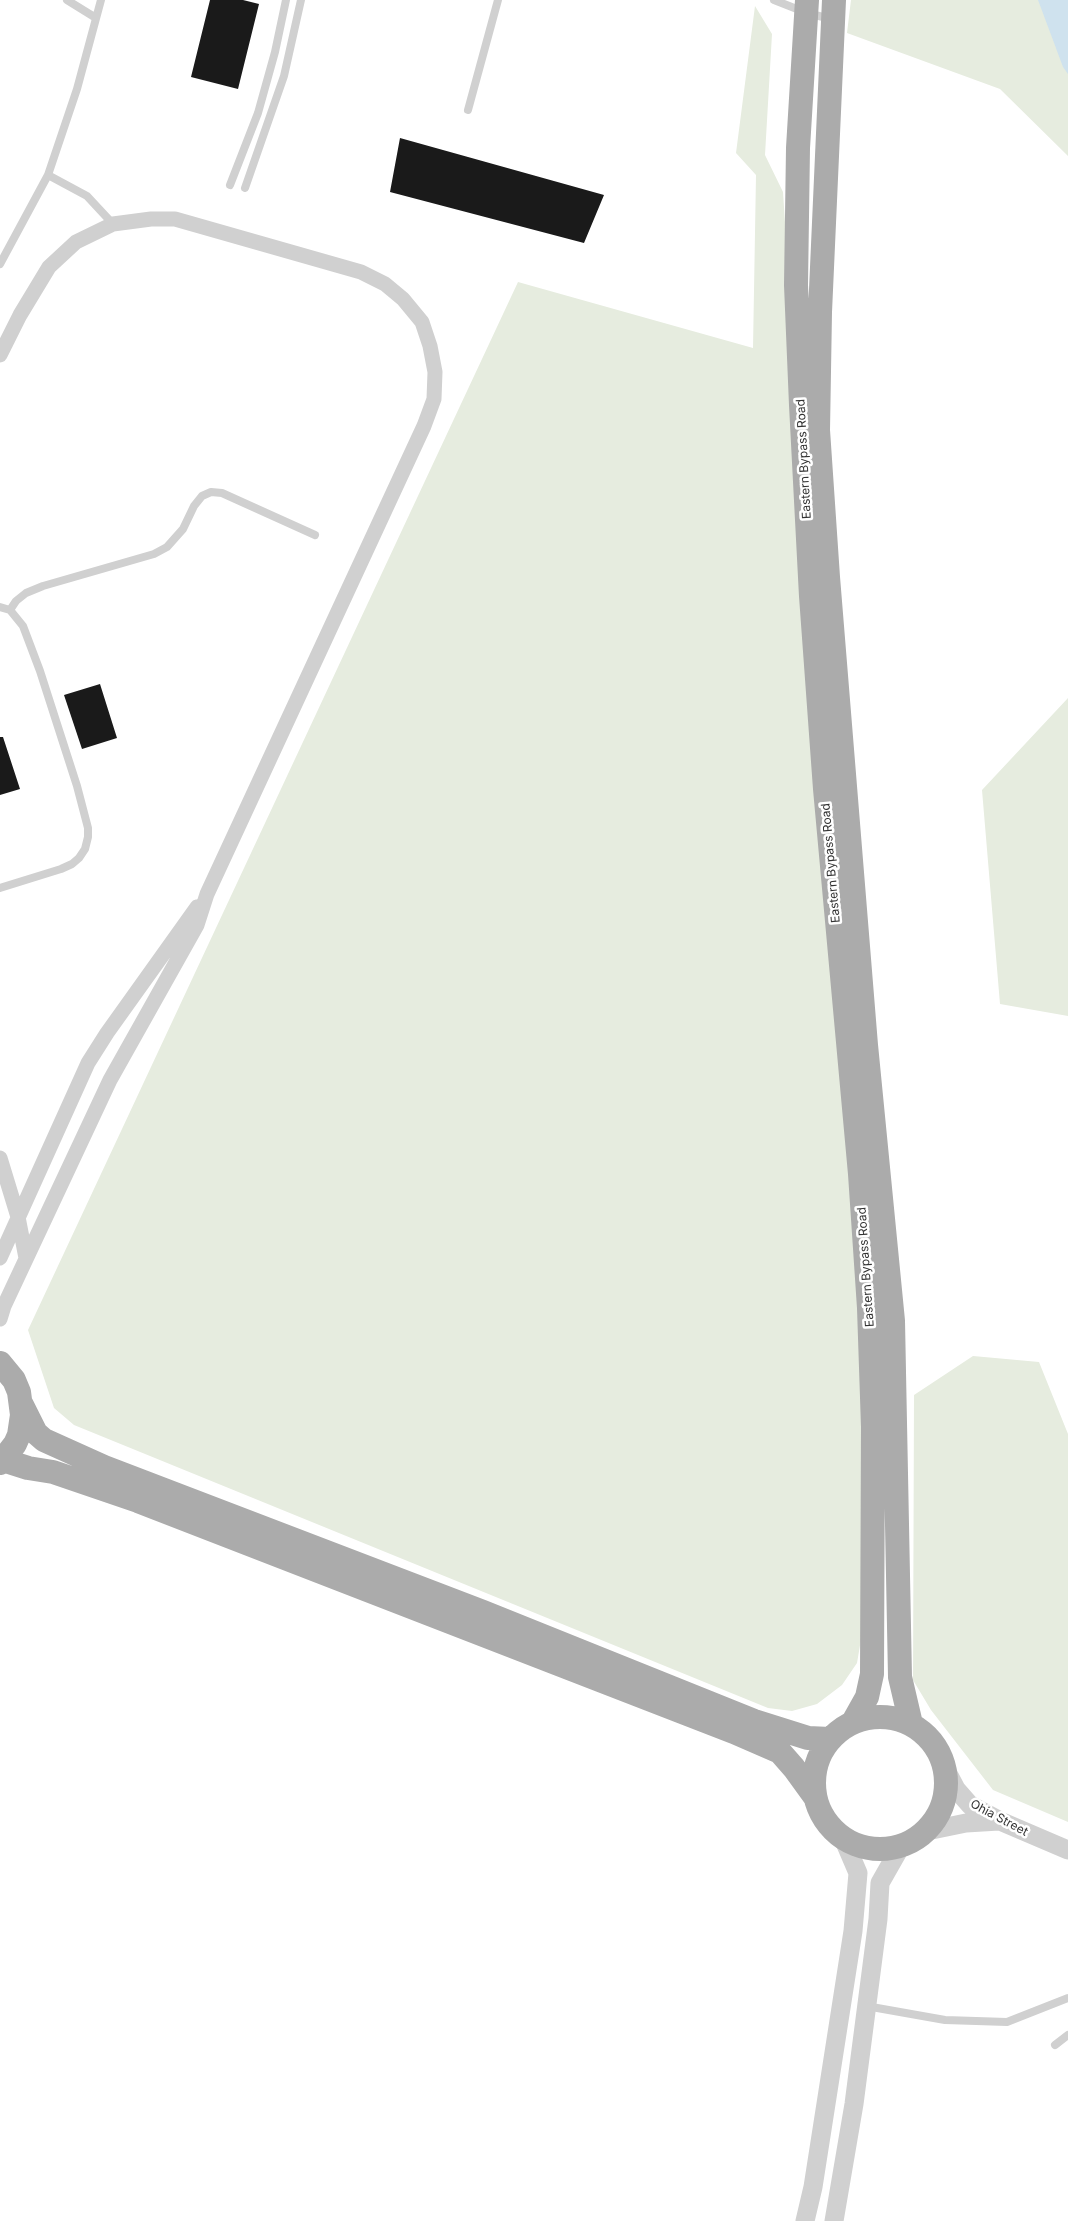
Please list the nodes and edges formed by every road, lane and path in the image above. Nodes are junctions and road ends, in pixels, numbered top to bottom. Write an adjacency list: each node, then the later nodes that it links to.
1 (67, 0): 9 (lane)
2 (101, 0): 9 (lane)
3 (286, 0): 12 (lane)
4 (302, 0): 13 (lane)
5 (498, 0): 10 (lane)
6 (774, 0): 7 (lane)
7 (807, 7): 8 (lane); 30 (main road, Eastern Bypass Road)
8 (833, 10): 31 (main road, Eastern Bypass Road)
9 (96, 18): 11 (lane)
10 (468, 110)
11 (48, 175): 14 (lane); 15 (lane)
12 (230, 185)
13 (245, 188)
14 (113, 224): 16 (street); 21 (street)
15 (0, 264)
16 (0, 355)
17 (315, 535): 19 (lane)
18 (0, 607): 19 (lane)
19 (10, 610): 20 (lane)
20 (1, 888)
21 (207, 894): 23 (street); 25 (street)
22 (0, 1158): 23 (street)
23 (18, 1217): 24 (street); 25 (street)
24 (0, 1254)
25 (26, 1258): 26 (street)
26 (0, 1319)
27 (0, 1363): 28 (main road)
28 (22, 1405): 29 (main road); 32 (main road)
29 (2, 1462): 34 (main road)
30 (853, 1722): 31 (main road); 32 (main road)
31 (911, 1724): 33 (main road)
32 (830, 1739): 34 (main road)
33 (945, 1768): 35 (street, Ohia Street); 36 (main road)
34 (815, 1797): 37 (main road)
35 (1000, 1821): 36 (street); 39 (street, Ohia Street)
36 (926, 1831): 38 (main road)
37 (843, 1838): 38 (main road); 44 (street)
38 (902, 1846): 41 (street)
39 (1068, 1850)
40 (1068, 1998): 41 (lane)
41 (866, 2006): 45 (street)
42 (1068, 2035): 43 (lane)
43 (1055, 2045)
44 (813, 2187): 45 (street); 46 (street)
45 (840, 2190): 47 (street)
46 (805, 2221)
47 (834, 2221)

